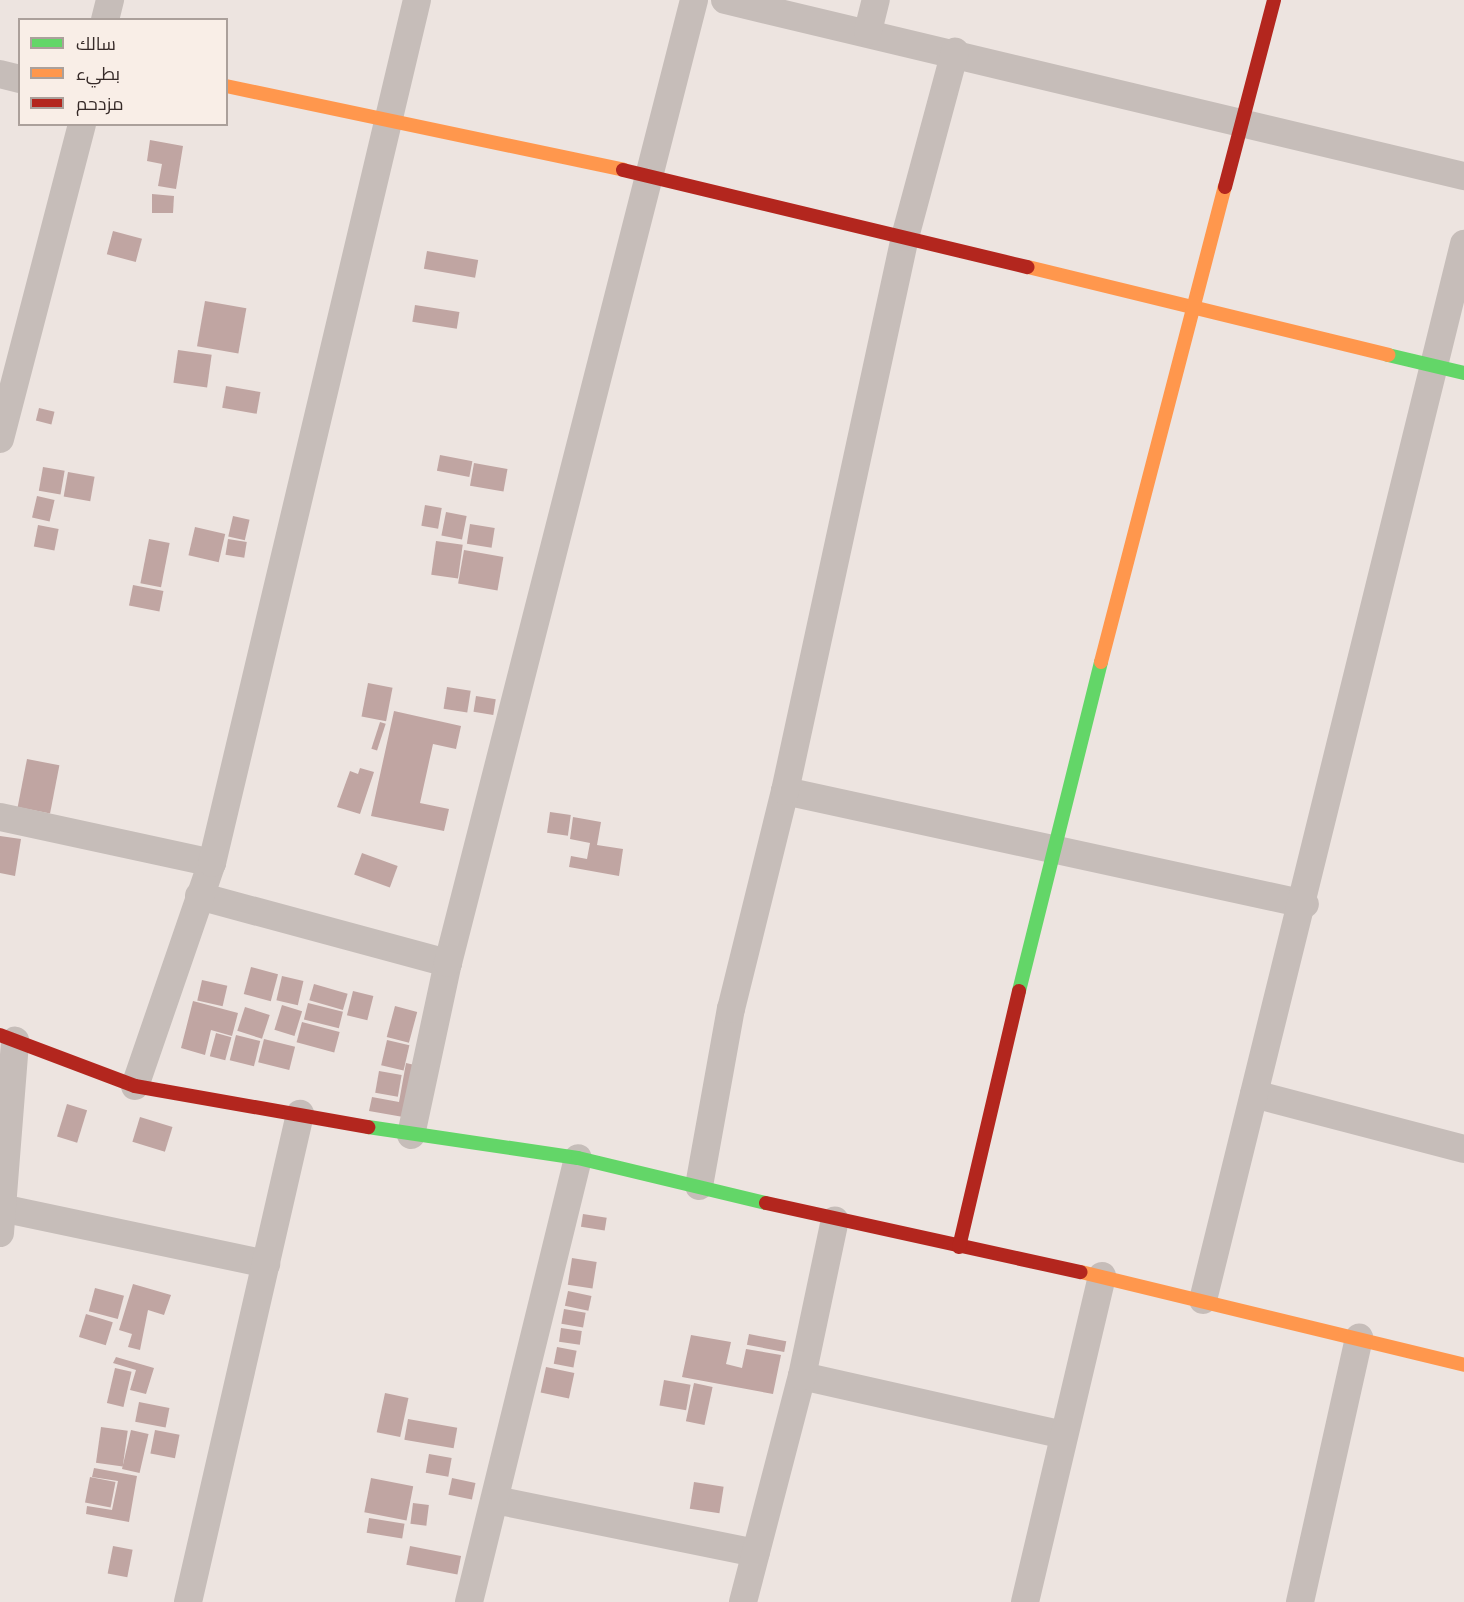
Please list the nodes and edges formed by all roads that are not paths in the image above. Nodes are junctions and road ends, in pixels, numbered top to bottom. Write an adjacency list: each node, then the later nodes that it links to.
1 (110, 0): 7 (street)
2 (417, 0): 13 (street)
3 (694, 0): 16 (street)
4 (725, 0): 8 (street)
5 (876, 0): 8 (street)
6 (1274, 0): 14 (street)
7 (106, 18)
8 (868, 31): 9 (street)
9 (955, 52): 14 (street); 18 (street)
10 (0, 74): 11 (street)
11 (18, 78)
12 (228, 86): 13 (street)
13 (388, 121): 16 (street); 27 (street)
14 (1239, 124): 17 (street); 20 (street)
15 (81, 126): 23 (street)
16 (650, 176): 18 (street); 30 (street)
17 (1464, 176)
18 (905, 237): 20 (street); 24 (street)
19 (1464, 244): 21 (street)
20 (1193, 307): 21 (street); 26 (street)
21 (1436, 366): 22 (street); 29 (street)
22 (1464, 373)
23 (0, 439)
24 (785, 791): 26 (street); 38 (street)
25 (0, 817): 27 (street)
26 (1052, 849): 29 (street); 41 (street)
27 (212, 863): 28 (street)
28 (199, 896): 30 (street); 32 (street)
29 (1305, 904): 33 (street)
30 (448, 963): 35 (street)
31 (8, 1038): 32 (street); 39 (street)
32 (135, 1086): 34 (street)
33 (1254, 1094): 36 (street); 44 (street)
34 (300, 1114): 35 (street); 42 (street)
35 (411, 1135): 37 (street)
36 (1464, 1149)
37 (578, 1158): 38 (street); 49 (street)
38 (699, 1186): 40 (street)
39 (3, 1221): 42 (street)
40 (835, 1221): 41 (street); 47 (street)
41 (959, 1247): 43 (street)
42 (266, 1264): 51 (street)
43 (1102, 1276): 44 (street); 48 (street)
44 (1203, 1299): 45 (street)
45 (1359, 1338): 46 (street); 55 (street)
46 (1464, 1365)
47 (802, 1376): 48 (street); 50 (street)
48 (1063, 1435): 54 (street)
49 (495, 1500): 50 (street); 52 (street)
50 (756, 1553): 53 (street)
51 (188, 1602)
52 (469, 1602)
53 (743, 1602)
54 (1025, 1602)
55 (1300, 1602)

